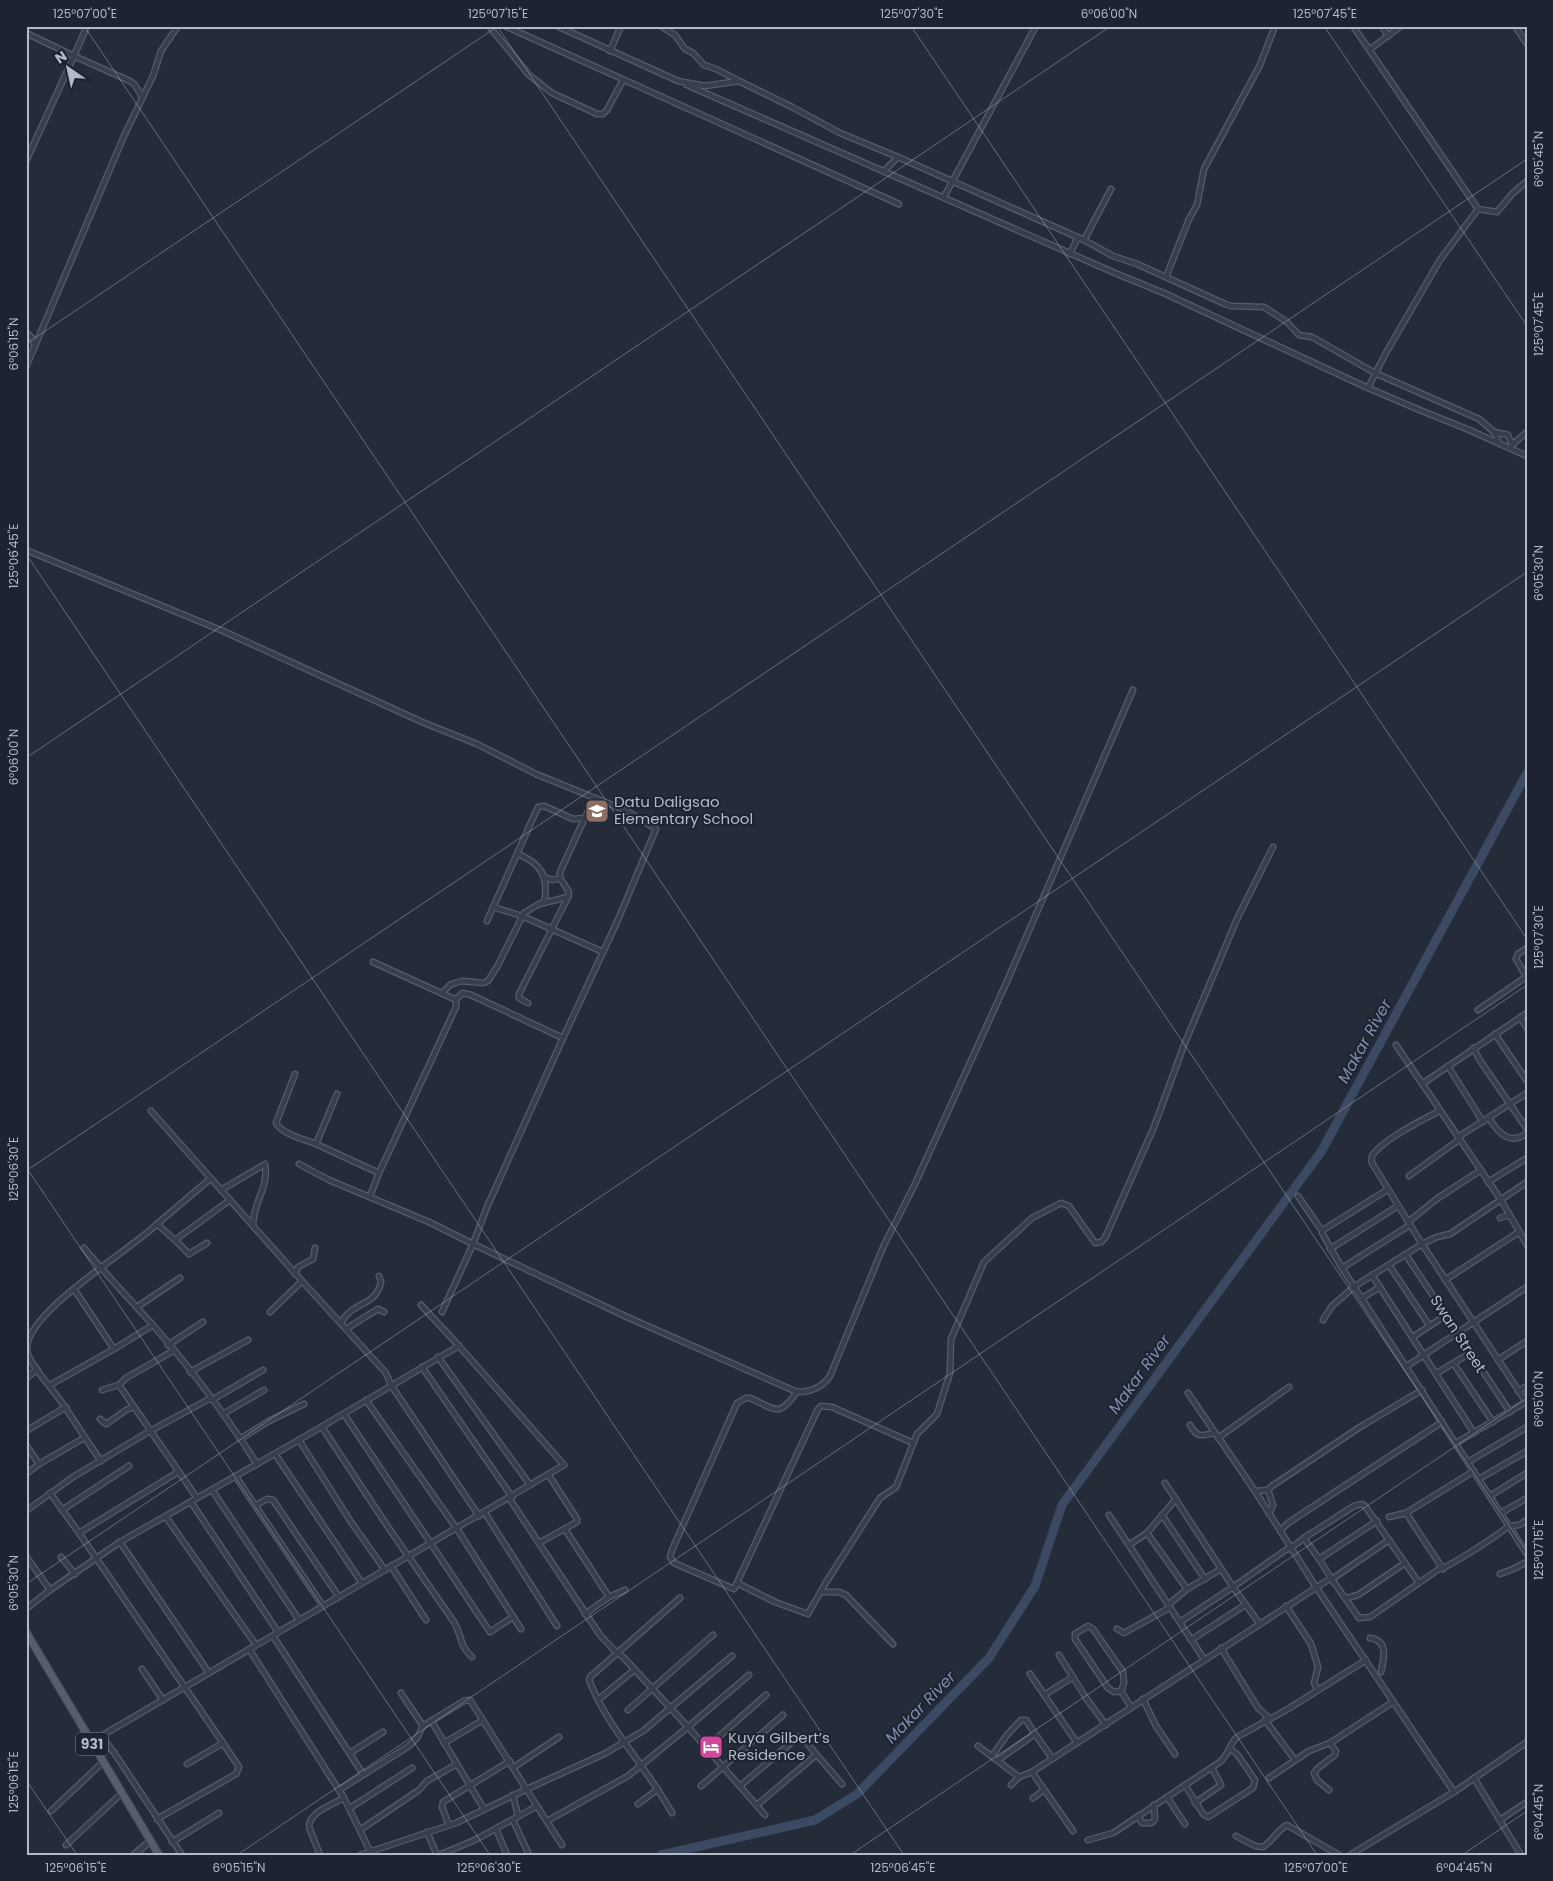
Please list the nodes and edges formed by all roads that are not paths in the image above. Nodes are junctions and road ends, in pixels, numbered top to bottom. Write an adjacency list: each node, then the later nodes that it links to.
1 (87, 26): 20 (street)
2 (178, 26): 24 (street)
3 (489, 26): 21 (street)
4 (504, 26): 21 (street)
5 (557, 26): 14 (street)
6 (622, 26): 19 (street)
7 (661, 26): 23 (street)
8 (1036, 26): 28 (street)
9 (1275, 26): 37 (street)
10 (1353, 26): 18 (street)
11 (1382, 26): 16 (street)
12 (1400, 26): 16 (street)
13 (1514, 26): 17 (street)
14 (565, 28): 19 (street)
15 (26, 33): 20 (street)
16 (1388, 36): 18 (street)
17 (1527, 44)
18 (1369, 50): 33 (street)
19 (610, 51): 22 (street)
20 (74, 56): 24 (street); 26 (street)
21 (623, 80): 32 (street)
22 (678, 81): 23 (street); 27 (street)
23 (739, 81): 25 (street)
24 (142, 97): 39 (street)
25 (898, 157): 27 (street); 28 (street)
26 (26, 162)
27 (884, 170): 31 (street)
28 (953, 181): 31 (street); 34 (street)
29 (1527, 181): 33 (street)
30 (1111, 189): 35 (street)
31 (944, 197): 36 (street)
32 (900, 204)
33 (1478, 209): 41 (street)
34 (1078, 238): 35 (street); 36 (street)
35 (1084, 240): 37 (street)
36 (1070, 254): 42 (street)
37 (1166, 277): 41 (street)
38 (26, 332): 39 (street)
39 (35, 347): 40 (street)
40 (26, 367)
41 (1375, 373): 42 (street); 43 (street)
42 (1368, 388): 45 (street)
43 (1494, 432): 45 (street); 46 (street)
44 (1527, 432): 46 (street)
45 (1500, 444): 46 (street)
46 (1511, 447): 47 (street)
47 (1527, 456)
48 (26, 550): 50 (street)
49 (1133, 690): 181 (street)
50 (594, 798): 51 (street); 63 (street)
51 (584, 818): 53 (street); 55 (street)
52 (1273, 847): 206 (street)
53 (518, 854): 54 (street); 58 (street)
54 (544, 877): 55 (street); 57 (street)
55 (560, 878): 56 (street)
56 (568, 897): 57 (street); 61 (street)
57 (544, 903): 59 (street)
58 (493, 907): 59 (street); 60 (street)
59 (522, 916): 61 (street); 66 (street)
60 (488, 921)
61 (552, 929): 63 (street); 68 (street)
62 (1527, 948): 65 (street)
63 (603, 952): 74 (street)
64 (373, 962): 66 (street)
65 (1526, 975): 69 (street)
66 (442, 993): 67 (street)
67 (456, 999): 74 (street); 95 (street)
68 (528, 1003)
69 (1478, 1010)
70 (1527, 1013): 71 (street)
71 (1520, 1017): 72 (street); 73 (street)
72 (1527, 1028)
73 (1495, 1034): 76 (street); 79 (street)
74 (563, 1038): 118 (street)
75 (1396, 1045): 80 (street)
76 (1473, 1048): 77 (street); 83 (street)
77 (1448, 1066): 80 (street); 87 (street)
78 (295, 1074): 91 (street)
79 (1527, 1081)
80 (1422, 1084): 85 (street)
81 (1527, 1093): 83 (street)
82 (337, 1094): 91 (street)
83 (1509, 1104): 86 (street); 88 (street)
84 (151, 1111): 97 (street)
85 (1439, 1111): 90 (street); 101 (street)
86 (1489, 1118): 87 (street); 89 (street)
87 (1483, 1122): 90 (street)
88 (1527, 1129)
89 (1527, 1133)
90 (1459, 1138): 94 (street); 96 (street)
91 (316, 1144): 95 (street)
92 (1527, 1158): 98 (street)
93 (299, 1164): 102 (street)
94 (1480, 1170): 98 (street); 110 (street)
95 (378, 1173): 102 (street)
96 (1409, 1176)
97 (210, 1179): 100 (street); 109 (street)
98 (1488, 1182): 105 (street)
99 (1527, 1182): 105 (street)
100 (221, 1190): 104 (street); 111 (street)
101 (1387, 1190): 106 (street); 112 (street)
102 (370, 1196): 118 (street)
103 (1298, 1196): 112 (street)
104 (230, 1200): 111 (street); 116 (street)
105 (1500, 1200): 107 (street); 119 (street)
106 (1398, 1206): 110 (street); 123 (street)
107 (1509, 1215): 108 (street); 113 (street)
108 (1500, 1218)
109 (157, 1224): 116 (street); 126 (street)
110 (1409, 1224): 119 (street); 127 (street)
111 (253, 1226): 128 (street)
112 (1322, 1231): 123 (street)
113 (1519, 1232): 115 (street); 132 (street)
114 (1527, 1234): 115 (street)
115 (1522, 1237): 120 (street)
116 (175, 1240): 117 (street)
117 (207, 1243)
118 (473, 1244): 143 (street); 181 (street)
119 (1422, 1244): 124 (street); 132 (street)
120 (1527, 1245)
121 (84, 1248): 126 (street)
122 (315, 1248): 128 (street)
123 (1330, 1249): 127 (street)
124 (1406, 1255): 125 (street); 144 (street, Swan Street)
125 (1389, 1265): 130 (street); 150 (street)
126 (100, 1268): 137 (street); 140 (street)
127 (1342, 1268): 134 (street)
128 (295, 1274): 133 (street)
129 (379, 1276): 147 (street)
130 (1372, 1276): 134 (street); 136 (street)
131 (180, 1278): 140 (street)
132 (1445, 1280): 148 (street)
133 (302, 1282): 141 (street); 147 (street)
134 (1354, 1286): 138 (street); 145 (street)
135 (1527, 1286): 148 (street)
136 (1380, 1288): 138 (street); 153 (street)
137 (74, 1289): 158 (street); 167 (street)
138 (1362, 1298): 165 (street)
139 (421, 1305): 157 (street)
140 (137, 1307): 149 (street)
141 (270, 1312)
142 (384, 1312): 151 (street)
143 (442, 1312)
144 (1446, 1315): 150 (street); 152 (street, Swan Street)
145 (1322, 1320)
146 (203, 1322): 156 (street)
147 (341, 1323): 151 (street)
148 (1473, 1323): 152 (street); 163 (street)
149 (153, 1325): 156 (street); 158 (street)
150 (1429, 1326): 153 (street)
151 (346, 1329): 174 (street)
152 (1457, 1332): 160 (street, Swan Street); 161 (street)
153 (1413, 1337): 161 (street)
154 (248, 1340): 169 (street)
155 (1527, 1341): 163 (street)
156 (168, 1345): 159 (street)
157 (459, 1346): 162 (street); 220 (street)
158 (114, 1349): 172 (street)
159 (173, 1351): 169 (street); 173 (street)
160 (1470, 1353): 164 (street); 189 (street, Swan Street)
161 (1424, 1354): 165 (street); 170 (street)
162 (438, 1357): 166 (street); 224 (street)
163 (1498, 1360): 180 (street)
164 (1454, 1364): 170 (street); 194 (street)
165 (1407, 1366): 179 (street)
166 (422, 1367): 174 (street); 230 (street)
167 (37, 1369): 171 (street); 172 (street)
168 (263, 1370): 183 (street)
169 (190, 1372): 183 (street)
170 (1436, 1374): 201 (street)
171 (26, 1379)
172 (50, 1385): 188 (street)
173 (119, 1385): 177 (street); 187 (street)
174 (391, 1385): 184 (street); 244 (street)
175 (1527, 1386): 180 (street)
176 (1289, 1387): 203 (street)
177 (102, 1390)
178 (264, 1390): 190 (street)
179 (1422, 1390): 193 (street); 226 (street)
180 (1518, 1391): 185 (street)
181 (797, 1392): 281 (street)
182 (1188, 1393): 200 (street)
183 (211, 1399): 190 (street); 199 (street)
184 (366, 1400): 191 (street); 250 (street)
185 (1527, 1403): 189 (street)
186 (304, 1404): 204 (street)
187 (134, 1406): 192 (street); 199 (street)
188 (66, 1407): 198 (street); 202 (street)
189 (1510, 1412): 194 (street)
190 (223, 1414): 204 (street)
191 (344, 1414): 196 (street); 259 (street)
192 (100, 1419)
193 (1442, 1422): 207 (street); 252 (street)
194 (1493, 1422): 201 (street)
195 (1190, 1425): 200 (street)
196 (322, 1427): 205 (street); 266 (street)
197 (1527, 1427): 212 (street)
198 (26, 1431)
199 (150, 1431): 211 (street); 217 (street)
200 (1214, 1433): 203 (street)
201 (1474, 1433): 207 (street)
202 (84, 1438): 211 (street); 213 (street)
203 (1218, 1438): 227 (street)
204 (240, 1439): 214 (street)
205 (300, 1440): 210 (street); 275 (street)
206 (913, 1443): 281 (street); 288 (street)
207 (1456, 1443): 212 (street)
208 (26, 1445): 213 (street)
209 (1527, 1451): 222 (street)
210 (275, 1454): 214 (street); 280 (street)
211 (101, 1461): 228 (street)
212 (1468, 1462): 216 (street)
213 (40, 1464): 219 (street)
214 (257, 1464): 221 (street)
215 (128, 1466): 236 (street)
216 (1474, 1471): 222 (street); 239 (street)
217 (178, 1472): 231 (street); 253 (street)
218 (1527, 1473): 229 (street)
219 (26, 1474)
220 (548, 1474): 224 (street); 251 (street)
221 (236, 1476): 225 (street); 235 (street)
222 (1479, 1479): 229 (street)
223 (1165, 1483): 233 (street)
224 (530, 1485): 230 (street)
225 (212, 1490): 231 (street); 300 (street)
226 (1268, 1490): 227 (street); 241 (street)
227 (1255, 1491): 241 (street)
228 (50, 1493): 236 (street); 237 (street)
229 (1490, 1496): 240 (street)
230 (510, 1497): 238 (street); 260 (street)
231 (197, 1498): 234 (street)
232 (1527, 1498): 240 (street)
233 (1176, 1499): 243 (street); 273 (street)
234 (190, 1502): 245 (street); 308 (street)
235 (256, 1505): 289 (street); 294 (street)
236 (62, 1510): 253 (street)
237 (26, 1511)
238 (485, 1512): 244 (street); 304 (street)
239 (1406, 1513): 246 (street); 274 (street)
240 (1501, 1513): 249 (street)
241 (1269, 1514): 252 (street)
242 (1109, 1515): 261 (street)
243 (1162, 1515): 254 (street); 278 (street)
244 (479, 1516): 250 (street)
245 (166, 1517): 257 (street); 314 (street)
246 (1389, 1517)
247 (1527, 1520): 249 (street)
248 (1377, 1521): 255 (street); 256 (street); 269 (street)
249 (1508, 1526): 262 (street); 274 (street)
250 (457, 1529): 259 (street); 299 (street)
251 (565, 1529): 260 (street); 290 (street)
252 (1280, 1532): 263 (street)
253 (79, 1533): 268 (street)
254 (1147, 1533): 261 (street); 285 (street)
255 (1304, 1538): 263 (street); 269 (street)
256 (1390, 1540): 271 (street); 279 (street)
257 (120, 1542): 268 (street); 326 (street)
258 (1527, 1542): 262 (street)
259 (431, 1543): 266 (street); 299 (street)
260 (539, 1543): 298 (street)
261 (1129, 1545): 296 (street)
262 (1521, 1545): 264 (street)
263 (1290, 1548): 283 (street); 284 (street)
264 (1527, 1554)
265 (26, 1556): 286 (street)
266 (408, 1556): 272 (street); 320 (street)
267 (61, 1557): 276 (street)
268 (96, 1558): 276 (street); 330 (street)
269 (1319, 1559): 279 (street)
270 (1527, 1562): 277 (street)
271 (1405, 1563): 282 (street); 292 (street)
272 (390, 1566): 275 (street); 301 (street)
273 (1221, 1569): 278 (street); 283 (street)
274 (1443, 1569): 282 (street)
275 (385, 1570): 280 (street)
276 (75, 1574): 286 (street)
277 (1500, 1574)
278 (1205, 1579): 285 (street)
279 (1332, 1579): 284 (street); 292 (street)
280 (362, 1583): 289 (street)
281 (737, 1583): 288 (street)
282 (1419, 1583): 292 (street)
283 (1233, 1587): 293 (street); 302 (street)
284 (1316, 1587): 295 (street); 322 (street)
285 (1187, 1589): 296 (street)
286 (50, 1590): 297 (street)
287 (625, 1590): 290 (street)
288 (822, 1592): 313 (street)
289 (339, 1597): 294 (street)
290 (609, 1597): 298 (street)
291 (680, 1598): 317 (street)
292 (1347, 1598)
293 (1245, 1605): 303 (street); 312 (street)
294 (324, 1606): 300 (street)
295 (1286, 1606): 303 (street); 332 (street)
296 (1168, 1607): 302 (street); 306 (street)
297 (26, 1610)
298 (585, 1614): 317 (street)
299 (513, 1617): 305 (street)
300 (299, 1620): 308 (street)
301 (426, 1620)
302 (1180, 1622): 312 (street)
303 (1258, 1623): 315 (street)
304 (557, 1626)
305 (521, 1629)
306 (1117, 1629)
307 (26, 1632): 355 (main road, 931)
308 (278, 1632): 309 (street)
309 (273, 1636): 314 (street); 365 (street)
310 (713, 1636): 331 (street)
311 (1370, 1638): 325 (street)
312 (1191, 1640): 321 (street)
313 (893, 1644)
314 (256, 1645): 316 (street)
315 (1221, 1648): 321 (street); 345 (street)
316 (249, 1649): 326 (street); 394 (street)
317 (618, 1653): 324 (street); 337 (street)
318 (1059, 1655): 329 (street)
319 (732, 1656): 342 (street)
320 (472, 1657)
321 (1204, 1659): 338 (street)
322 (1366, 1660): 332 (street); 340 (street)
323 (142, 1669): 339 (street)
324 (634, 1670): 331 (street); 337 (street)
325 (1381, 1672)
326 (209, 1673): 330 (street)
327 (1030, 1674): 336 (street)
328 (749, 1675): 350 (street)
329 (1074, 1677): 336 (street); 348 (street)
330 (185, 1687): 339 (street); 357 (street)
331 (654, 1689): 342 (street); 343 (street)
332 (1318, 1690): 345 (street)
333 (1121, 1691): 333 (street); 341 (street)
334 (401, 1693): 349 (street)
335 (766, 1695): 363 (street)
336 (1044, 1695): 360 (street)
337 (598, 1699): 359 (street)
338 (1143, 1699): 341 (street); 366 (street)
339 (163, 1700): 353 (street)
340 (1393, 1702): 361 (street); 397 (street)
341 (1131, 1707): 348 (street)
342 (672, 1708): 350 (street); 359 (street)
343 (628, 1710)
344 (783, 1715): 376 (street)
345 (1267, 1719): 364 (street); 371 (street)
346 (483, 1720): 347 (street); 358 (street); 373 (street)
347 (432, 1722): 349 (street); 358 (street)
348 (1106, 1724): 360 (street)
349 (424, 1726): 382 (street)
350 (688, 1727): 363 (street); 378 (street)
351 (383, 1732): 365 (street)
352 (1035, 1734): 368 (street); 369 (street); 370 (street)
353 (101, 1736): 355 (street); 417 (street)
354 (559, 1737): 377 (street)
355 (91, 1742): 372 (main road, 931)
356 (1527, 1742): 385 (street)
357 (223, 1743): 374 (street); 417 (street)
358 (444, 1743): 375 (street)
359 (624, 1743): 378 (street); 392 (street)
360 (1077, 1743): 369 (street)
361 (1330, 1743): 371 (street); 396 (street)
362 (978, 1746): 368 (street)
363 (707, 1747): 376 (street)
364 (1230, 1749): 380 (street); 403 (street)
365 (350, 1753): 382 (street)
366 (1175, 1754)
367 (816, 1755): 386 (street); 391 (street); 406 (street)
368 (992, 1756): 370 (street)
369 (1052, 1758): 381 (street)
370 (998, 1760): 383 (street)
371 (1295, 1760): 384 (street)
372 (103, 1762): 398 (main road, 931); 411 (street)
373 (510, 1762): 377 (street); 389 (street)
374 (187, 1764)
375 (457, 1764): 389 (street); 424 (street)
376 (722, 1766): 390 (street); 391 (street)
377 (514, 1767): 392 (street)
378 (641, 1767): 393 (street); 420 (street)
379 (412, 1768): 409 (street)
380 (1212, 1768): 388 (street); 403 (street)
381 (1032, 1772): 383 (street); 395 (street)
382 (363, 1774): 394 (street)
383 (1020, 1777): 387 (street)
384 (1268, 1778)
385 (1474, 1778): 397 (street); 419 (street)
386 (842, 1784)
387 (1011, 1785)
388 (1185, 1785): 400 (street); 403 (street)
389 (471, 1786): 410 (street); 422 (street)
390 (702, 1786)
391 (740, 1786): 406 (street)
392 (527, 1788): 399 (street); 408 (street)
393 (658, 1789): 405 (street); 413 (street)
394 (339, 1790): 401 (street)
395 (1044, 1790): 402 (street); 425 (street)
396 (1330, 1790)
397 (1454, 1792): 443 (street)
398 (122, 1793): 429 (main road, 931); 431 (street)
399 (513, 1795): 410 (street); 415 (street)
400 (1167, 1797): 407 (street); 421 (street)
401 (344, 1798): 409 (street); 437 (street)
402 (1033, 1798)
403 (1195, 1803)
404 (1526, 1803): 419 (street)
405 (638, 1804)
406 (757, 1805): 414 (street)
407 (1154, 1805): 416 (street); 416 (street)
408 (537, 1806): 415 (street); 420 (street)
409 (350, 1808): 424 (street)
410 (484, 1809): 422 (street)
411 (51, 1810)
412 (219, 1813): 430 (street)
413 (672, 1813)
414 (765, 1815)
415 (518, 1816): 418 (street)
416 (1138, 1816): 428 (street)
417 (157, 1819): 430 (street)
418 (513, 1820): 423 (street); 441 (street)
419 (1500, 1820): 444 (street)
420 (547, 1821): 432 (street)
421 (1185, 1824)
422 (449, 1825): 426 (street)
423 (496, 1829): 439 (street); 440 (street)
424 (360, 1830): 433 (street)
425 (1073, 1831)
426 (427, 1832): 433 (street); 439 (street)
427 (1236, 1836): 442 (street)
428 (1088, 1840)
429 (150, 1841): 434 (street); 435 (main road, 931)
430 (172, 1842): 436 (street)
431 (66, 1845)
432 (562, 1845)
433 (370, 1850): 438 (street)
434 (134, 1855)
435 (159, 1855)
436 (182, 1855)
437 (320, 1855)
438 (360, 1855)
439 (438, 1855)
440 (507, 1855)
441 (529, 1855)
442 (1339, 1855)
443 (1350, 1855)
444 (1521, 1855)

